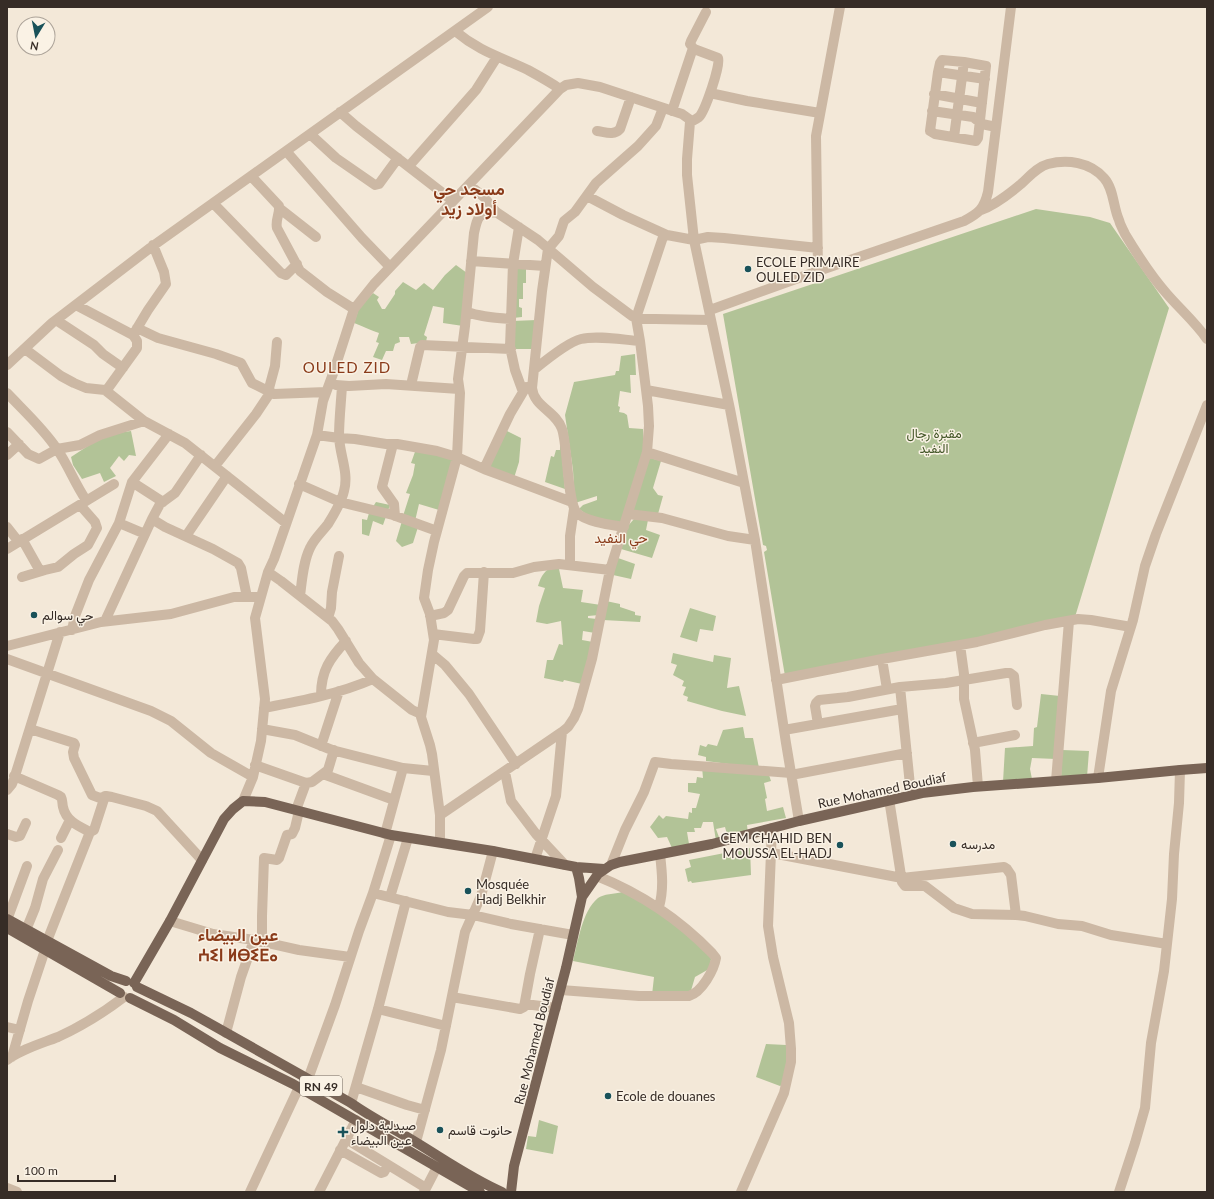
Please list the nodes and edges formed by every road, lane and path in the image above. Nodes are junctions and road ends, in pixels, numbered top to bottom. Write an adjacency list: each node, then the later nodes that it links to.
1 (488, 7): 5 (street)
2 (840, 7): 22 (street)
3 (1011, 7): 15 (street)
4 (706, 12): 6 (street)
5 (455, 31): 7 (street); 21 (street)
6 (693, 48): 13 (street); 19 (street)
7 (497, 57): 12 (street); 32 (street)
8 (964, 62): 9 (street); 10 (street); 11 (street)
9 (938, 72): 10 (street); 14 (street)
10 (962, 75): 11 (street); 18 (street)
11 (985, 79): 17 (street)
12 (560, 89): 16 (street); 34 (street)
13 (710, 93): 22 (street); 24 (street)
14 (934, 94): 18 (street); 20 (street)
15 (1000, 96): 17 (street); 26 (street)
16 (631, 97): 19 (street); 27 (street)
17 (983, 98): 18 (street); 25 (street)
18 (959, 99): 23 (street)
19 (668, 109): 24 (street); 35 (street)
20 (932, 111): 23 (street); 29 (street)
21 (340, 112): 28 (street); 31 (street)
22 (820, 113): 46 (street)
23 (957, 114): 25 (street); 29 (street)
24 (690, 122): 44 (street)
25 (980, 122): 26 (street); 29 (street)
26 (996, 127): 39 (street)
27 (597, 131)
28 (310, 134): 30 (street); 31 (street)
29 (954, 138)
30 (286, 151): 33 (street); 52 (street)
31 (398, 158): 32 (street)
32 (409, 166): 36 (street)
33 (251, 176): 37 (street); 38 (street)
34 (469, 184): 36 (street); 40 (street)
35 (587, 196): 42 (street); 47 (street)
36 (453, 201): 52 (street)
37 (213, 203): 45 (street); 49 (street)
38 (279, 208): 43 (street); 49 (street)
39 (981, 210): 53 (street); 62 (street)
40 (496, 212): 41 (street); 48 (street)
41 (520, 227): 47 (street); 50 (street)
42 (668, 235): 44 (street); 58 (street)
43 (316, 237)
44 (694, 240): 46 (street); 57 (street)
45 (153, 246): 54 (street); 61 (street)
46 (818, 248): 53 (street)
47 (548, 249): 51 (street); 58 (street)
48 (471, 261): 50 (street); 56 (street)
49 (296, 264): 55 (street)
50 (513, 264): 51 (street); 59 (street)
51 (545, 266): 70 (street)
52 (390, 267): 55 (street)
53 (818, 271): 57 (street)
54 (76, 305): 60 (street); 61 (street)
55 (354, 308): 73 (street)
56 (467, 312): 59 (street); 65 (street)
57 (710, 315): 58 (street); 80 (street)
58 (636, 318): 63 (street)
59 (511, 319): 67 (street)
60 (56, 320): 66 (street); 69 (street)
61 (135, 332): 69 (street); 79 (street)
62 (1207, 339)
63 (640, 341): 70 (street); 75 (street)
64 (276, 342): 79 (street)
65 (462, 347): 67 (street); 71 (street); 74 (street)
66 (25, 349): 68 (street); 76 (street)
67 (511, 350): 77 (street)
68 (7, 365)
69 (123, 368): 76 (street)
70 (534, 373): 77 (street); 104 (street)
71 (411, 385): 72 (street); 74 (street)
72 (342, 386): 73 (street); 86 (street)
73 (328, 388): 79 (street); 85 (street)
74 (460, 389): 93 (street)
75 (646, 390): 80 (street); 90 (street)
76 (106, 392): 82 (street)
77 (523, 392): 95 (street)
78 (7, 393): 89 (street)
79 (269, 393): 94 (street)
80 (729, 405): 98 (street)
81 (1207, 405): 132 (street)
82 (144, 421): 84 (street); 89 (street)
83 (7, 432): 87 (street)
84 (169, 434): 92 (street); 97 (street)
85 (317, 435): 86 (street); 100 (street)
86 (339, 438): 88 (street); 102 (street)
87 (19, 444): 89 (street); 91 (street)
88 (393, 444): 93 (street); 106 (street)
89 (57, 449): 103 (street)
90 (647, 452): 98 (street); 105 (street)
91 (7, 454)
92 (201, 456): 94 (street); 101 (street)
93 (457, 457): 95 (street); 112 (street)
94 (215, 466): 96 (street)
95 (484, 469): 104 (street)
96 (227, 476): 109 (street); 114 (street)
97 (132, 482): 101 (street); 108 (street)
98 (744, 483): 116 (street)
99 (114, 484): 103 (street)
100 (300, 484): 102 (street); 109 (street)
101 (164, 502): 107 (street)
102 (340, 502): 106 (street); 125 (street)
103 (83, 503): 115 (street); 121 (street)
104 (573, 506): 111 (street); 119 (street)
105 (628, 514): 111 (street); 116 (street)
106 (395, 516): 112 (street)
107 (152, 519): 113 (street); 114 (street)
108 (119, 523): 113 (street); 133 (street)
109 (286, 523): 122 (street)
110 (7, 527): 115 (street)
111 (624, 527): 120 (street)
112 (437, 531): 128 (street)
113 (145, 534): 131 (street)
114 (186, 536): 126 (street)
115 (20, 540): 117 (street); 121 (street)
116 (755, 540): 144 (street)
117 (7, 549)
118 (339, 556): 129 (street)
119 (570, 565): 120 (street); 123 (street)
120 (610, 570): 158 (street)
121 (40, 571): 124 (street)
122 (268, 572): 125 (street); 127 (street)
123 (484, 572): 128 (street); 135 (street)
124 (22, 577)
125 (300, 596): 129 (street)
126 (247, 597): 127 (street); 131 (street)
127 (260, 597): 151 (street)
128 (430, 616): 135 (street)
129 (328, 618): 136 (street)
130 (1069, 620): 132 (street); 137 (street); 176 (street)
131 (105, 621): 133 (street)
132 (1131, 627): 175 (street)
133 (72, 630): 134 (street)
134 (60, 632): 138 (street); 142 (street)
135 (433, 634): 139 (street)
136 (346, 641): 143 (street); 149 (street)
137 (960, 645): 141 (street); 145 (street)
138 (7, 646)
139 (432, 654): 153 (street); 164 (street)
140 (7, 659): 142 (street)
141 (882, 659): 144 (street); 147 (street)
142 (47, 674): 155 (street); 174 (street)
143 (373, 679): 148 (street); 153 (street)
144 (776, 680): 157 (street)
145 (964, 680): 146 (street); 150 (street); 160 (street)
146 (900, 686): 147 (street); 152 (street)
147 (887, 689): 154 (street)
148 (339, 691): 149 (street); 161 (street)
149 (321, 696): 151 (street)
150 (1017, 704)
151 (264, 708): 156 (street)
152 (902, 709): 154 (street); 163 (street)
153 (421, 714): 169 (street)
154 (818, 724): 157 (street)
155 (30, 729): 173 (street); 181 (street)
156 (262, 729): 161 (street); 165 (street)
157 (784, 730): 172 (street)
158 (562, 732): 164 (street); 196 (street)
159 (1015, 735): 160 (street)
160 (973, 743): 178 (street)
161 (321, 746): 162 (street)
162 (334, 750): 166 (street); 171 (street)
163 (907, 753): 172 (street); 180 (street)
164 (516, 764): 170 (street)
165 (255, 765): 174 (street); 177 (street)
166 (403, 768): 169 (street); 183 (street)
167 (1207, 768): 168 (main road, Rue Mohamed Boudiaf)
168 (1180, 770): 175 (main road, Rue Mohamed Boudiaf); 223 (street)
169 (433, 771): 186 (street)
170 (505, 772): 186 (street); 196 (street)
171 (323, 774): 177 (street); 183 (street)
172 (791, 774): 188 (street); 207 (street)
173 (14, 776): 179 (street); 187 (street)
174 (253, 777): 184 (street)
175 (1098, 778): 176 (main road, Rue Mohamed Boudiaf)
176 (1056, 782): 178 (main road, Rue Mohamed Boudiaf)
177 (306, 783): 185 (street)
178 (978, 786): 180 (main road, Rue Mohamed Boudiaf)
179 (7, 790)
180 (911, 795): 182 (main road, Rue Mohamed Boudiaf)
181 (105, 796): 191 (street); 203 (street)
182 (889, 799): 188 (main road, Rue Mohamed Boudiaf); 208 (street)
183 (394, 800): 193 (street)
184 (243, 801): 185 (main road); 203 (main road)
185 (298, 810): 193 (main road); 222 (street)
186 (440, 815): 197 (street)
187 (70, 820): 191 (street); 194 (street)
188 (799, 821): 190 (main road, Rue Mohamed Boudiaf)
189 (26, 822): 192 (street)
190 (772, 828): 200 (street); 201 (main road, Rue Mohamed Boudiaf)
191 (90, 832): 224 (street)
192 (7, 834)
193 (388, 834): 195 (main road); 209 (street)
194 (61, 838)
195 (408, 838): 197 (main road); 210 (street)
196 (541, 840): 202 (street); 204 (street)
197 (440, 842): 199 (main road)
198 (58, 850): 220 (street)
199 (493, 851): 202 (main road); 215 (street)
200 (772, 853): 208 (street); 257 (street)
201 (660, 854): 207 (main road, Rue Mohamed Boudiaf); 213 (street)
202 (535, 859): 204 (main road)
203 (202, 860): 217 (main road)
204 (565, 865): 206 (main road)
205 (27, 866): 216 (street)
206 (576, 867): 207 (main road); 211 (main road, Rue Mohamed Boudiaf)
207 (604, 870): 211 (main road, Rue Mohamed Boudiaf); 213 (street)
208 (902, 878): 214 (street); 214 (street)
209 (373, 893): 210 (street); 225 (street)
210 (390, 897): 212 (street)
211 (582, 897): 221 (main road, Rue Mohamed Boudiaf)
212 (406, 901): 215 (street); 232 (street)
213 (659, 907): 227 (street)
214 (1016, 914): 223 (street)
215 (473, 915): 219 (street); 229 (street)
216 (7, 919): 220 (main road, RN 49)
217 (170, 921): 222 (street); 226 (main road)
218 (7, 928): 224 (main road, RN 49)
219 (540, 929): 221 (street); 230 (street)
220 (26, 930): 224 (main road, RN 49)
221 (573, 935): 227 (main road, Rue Mohamed Boudiaf)
222 (257, 941): 225 (street); 236 (street)
223 (1168, 944): 258 (street)
224 (46, 946): 226 (main road, RN 49); 228 (main road, RN 49); 235 (street)
225 (350, 957): 238 (street)
226 (132, 983): 228 (main road); 228 (main road); 236 (main road, RN 49)
227 (560, 990): 231 (main road, Rue Mohamed Boudiaf)
228 (124, 996): 237 (street); 239 (main road, RN 49)
229 (452, 997): 230 (street); 233 (street)
230 (525, 1004): 231 (street)
231 (556, 1008): 256 (main road, Rue Mohamed Boudiaf)
232 (378, 1009): 233 (street); 240 (street)
233 (446, 1026): 242 (street)
234 (7, 1027): 235 (street)
235 (20, 1030): 237 (street)
236 (226, 1033): 238 (main road, RN 49)
237 (10, 1058)
238 (308, 1079): 241 (main road, RN 49)
239 (299, 1087): 243 (main road, RN 49); 252 (street)
240 (356, 1087): 241 (street); 242 (street)
241 (351, 1104): 245 (main road, RN 49)
242 (425, 1110): 245 (street)
243 (356, 1120): 244 (street); 248 (main road, RN 49)
244 (346, 1139): 246 (street); 247 (street)
245 (416, 1142): 255 (main road, RN 49)
246 (340, 1150): 247 (street); 253 (street)
247 (388, 1165): 250 (street)
248 (437, 1167): 250 (street); 254 (main road, RN 49)
249 (7, 1188): 251 (street)
250 (425, 1190)
251 (17, 1192)
252 (250, 1192)
253 (320, 1192)
254 (480, 1192)
255 (502, 1192)
256 (511, 1192)
257 (741, 1192)
258 (1119, 1192)

